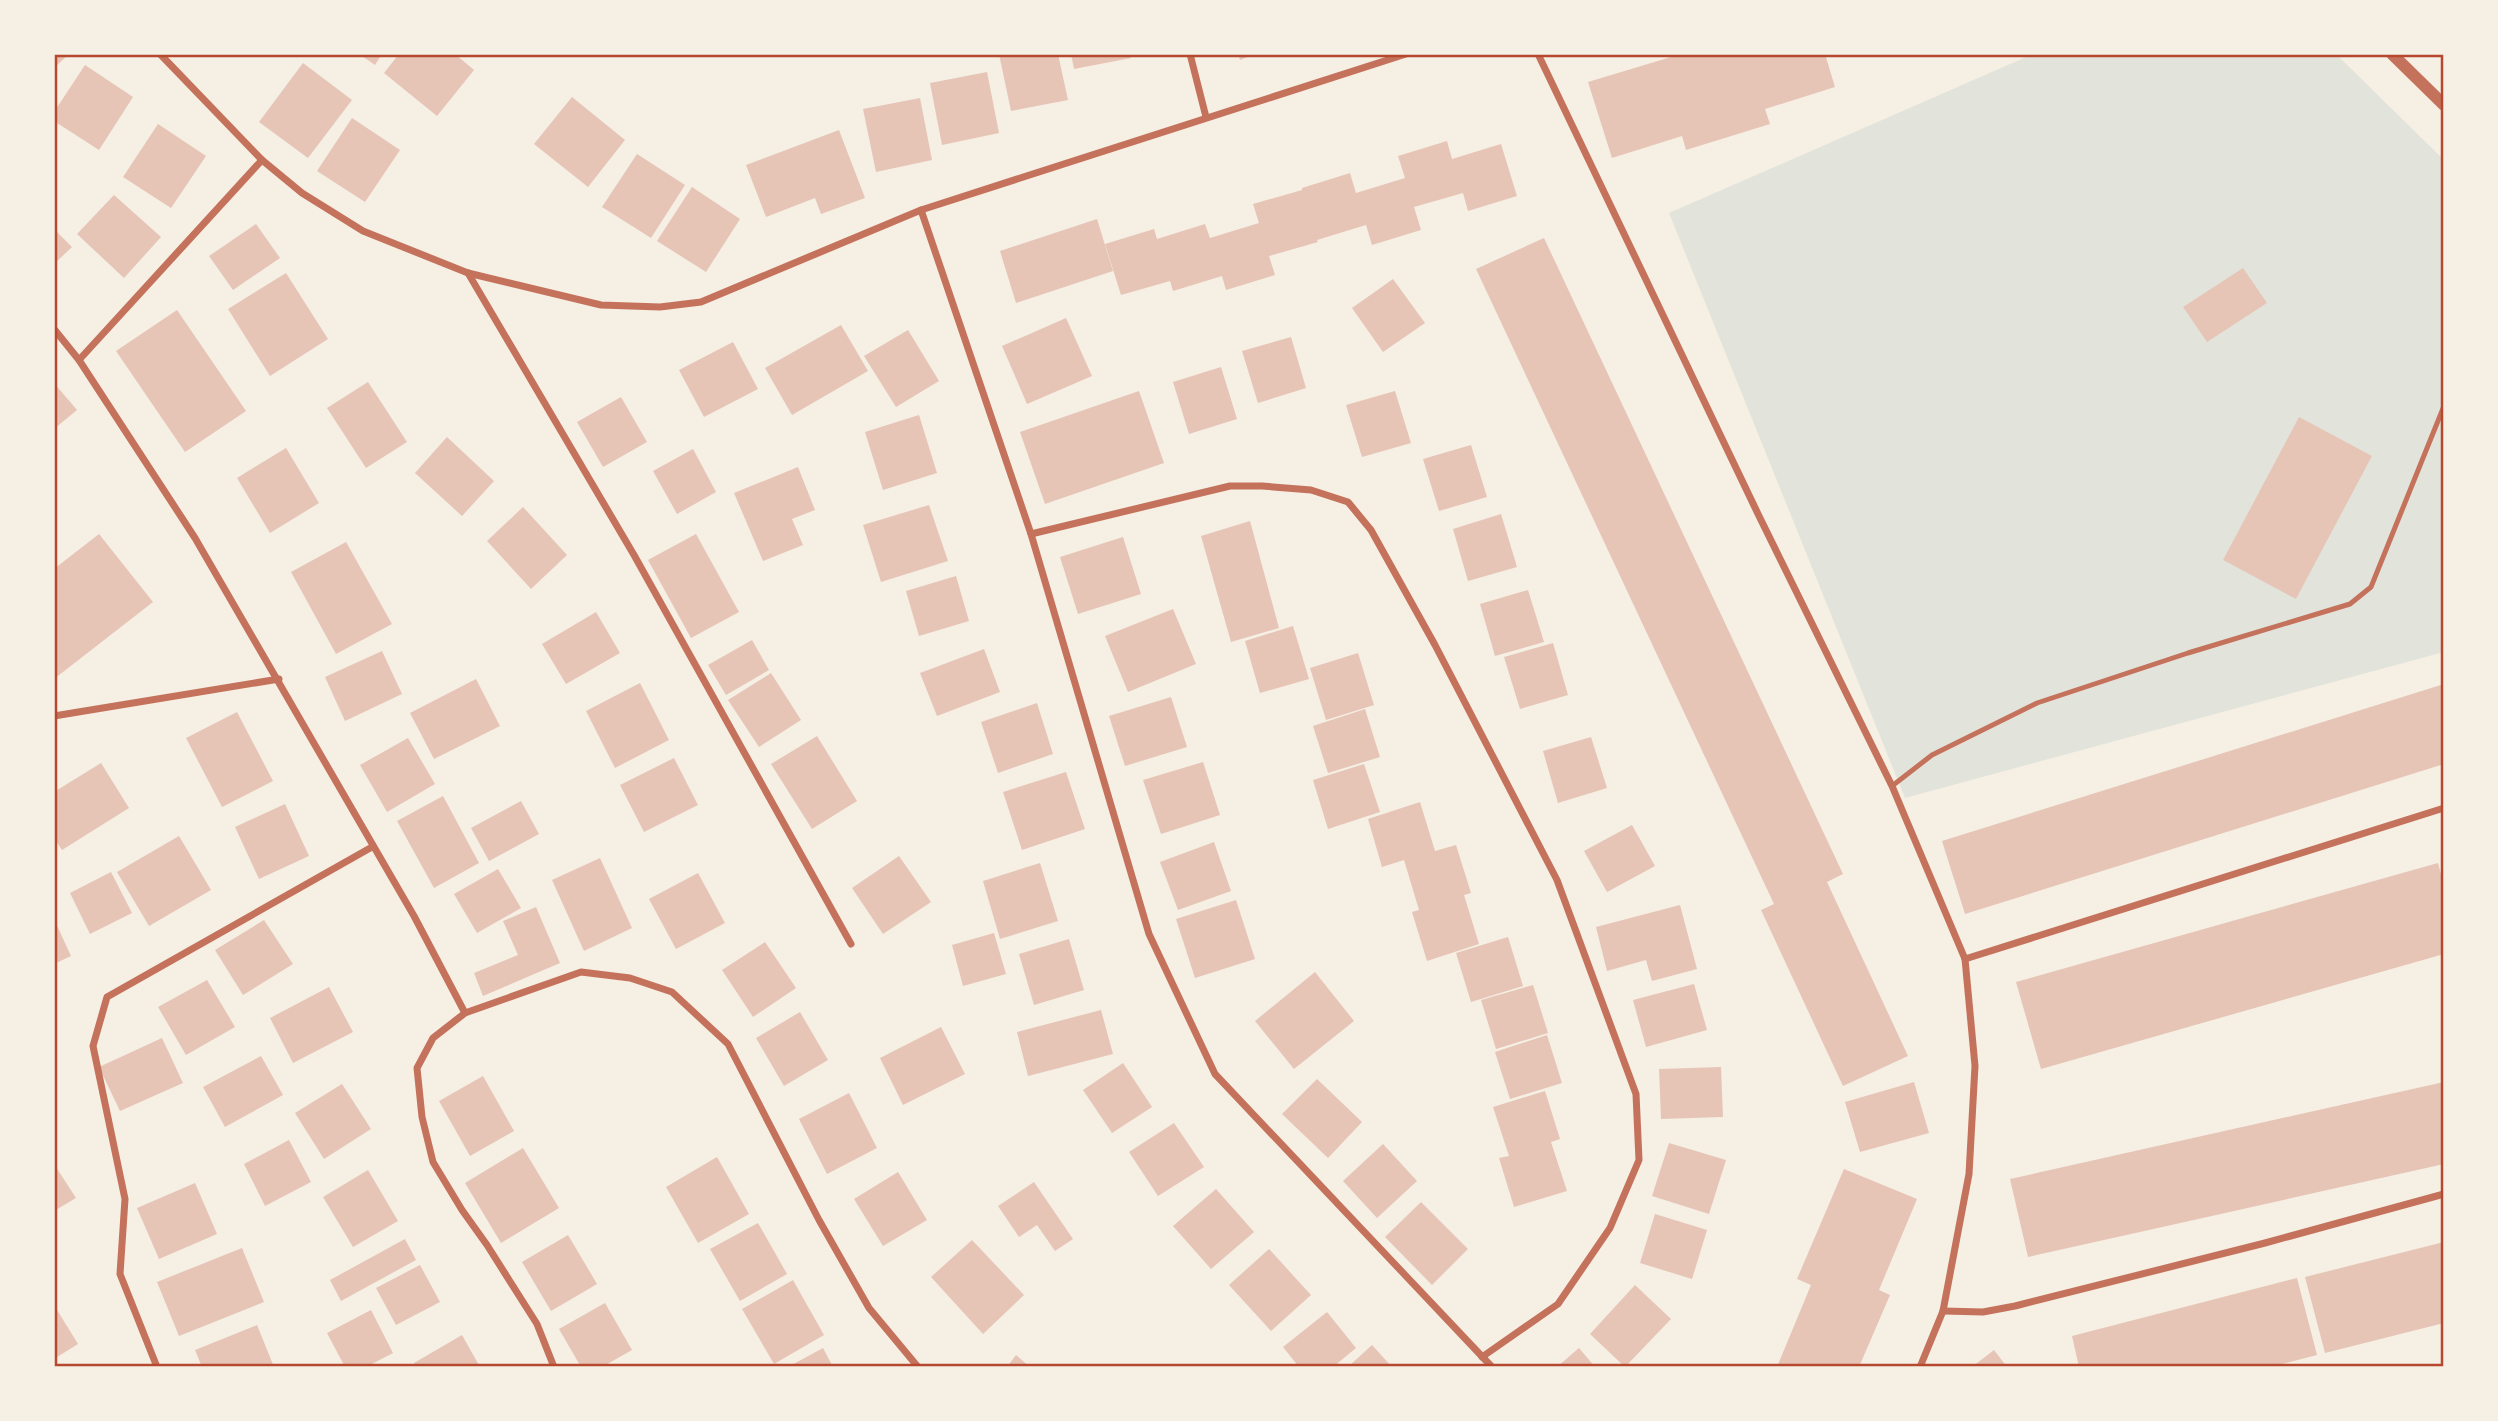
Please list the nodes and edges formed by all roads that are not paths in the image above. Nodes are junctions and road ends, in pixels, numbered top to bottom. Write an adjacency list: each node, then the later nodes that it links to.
1 (160, 54): 8 (street)
2 (1190, 54): 7 (street)
3 (1406, 54): 7 (street)
4 (1538, 54): 17 (street)
5 (2392, 54): 6 (street)
6 (2444, 105)
7 (1206, 117): 9 (street)
8 (262, 160): 10 (street); 12 (street)
9 (921, 210): 10 (street); 14 (street)
10 (468, 273): 20 (street)
11 (54, 329): 12 (street)
12 (79, 360): 15 (street)
13 (2444, 406): 17 (lane)
14 (1031, 534): 25 (street); 25 (street)
15 (279, 679): 16 (street); 19 (street)
16 (54, 716)
17 (1892, 786): 21 (street)
18 (2444, 808): 21 (street)
19 (372, 847): 22 (street); 26 (street)
20 (851, 944)
21 (1965, 959): 24 (street)
22 (465, 1013): 27 (street); 28 (street)
23 (2444, 1194): 24 (street)
24 (1943, 1311): 30 (street)
25 (1482, 1357): 29 (street)
26 (157, 1367)
27 (554, 1367)
28 (918, 1367)
29 (1492, 1367)
30 (1920, 1367)

